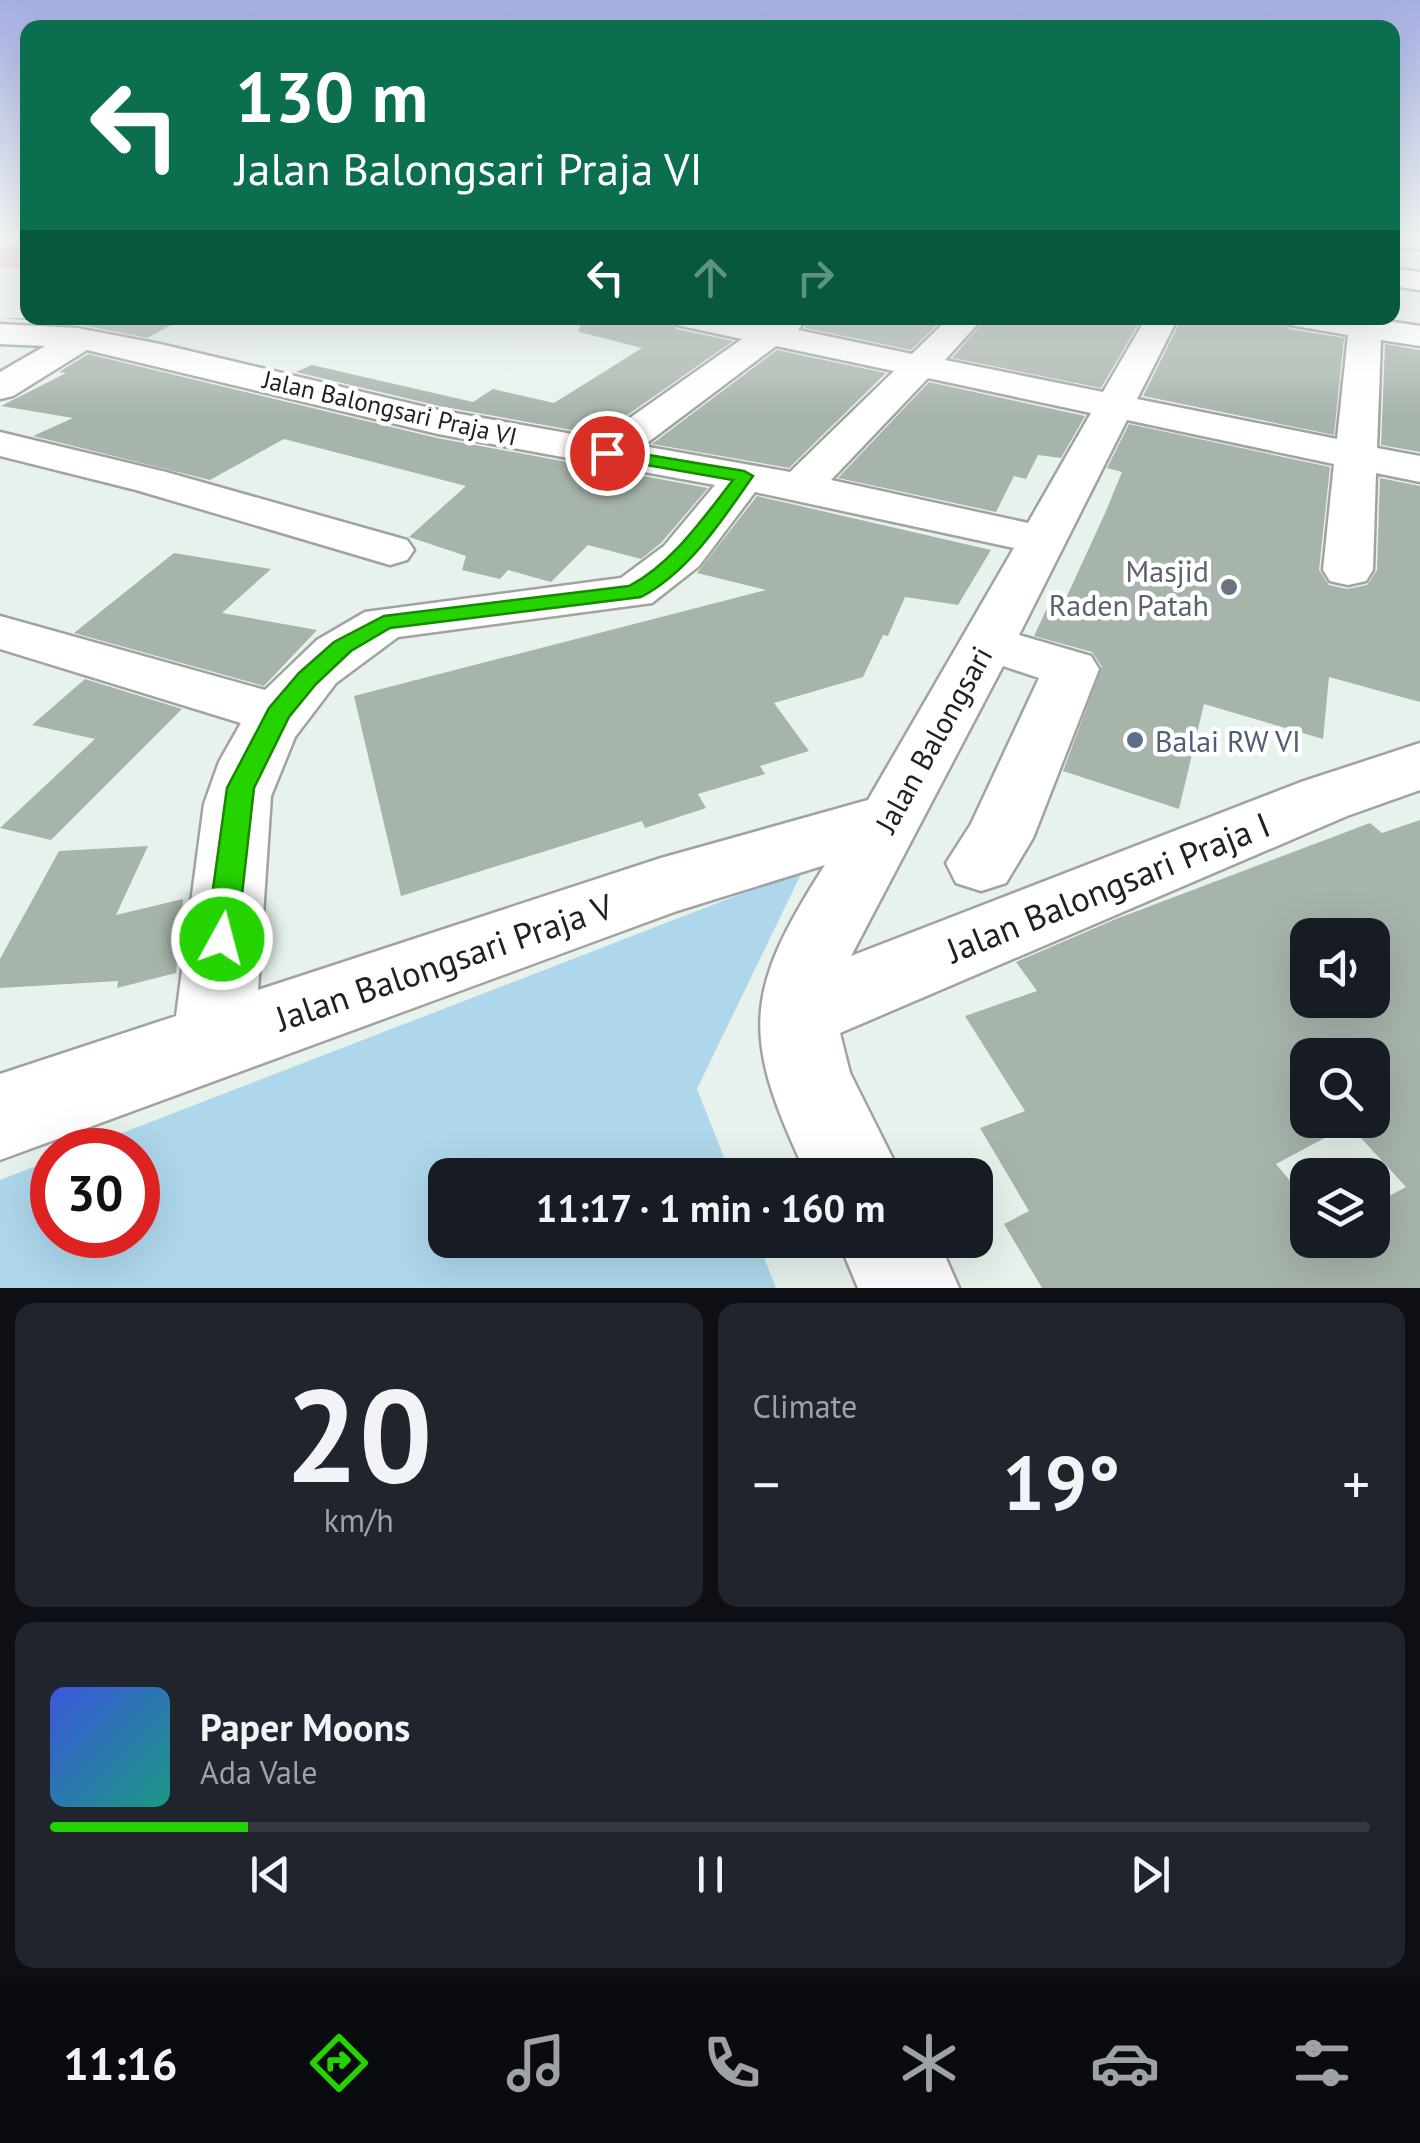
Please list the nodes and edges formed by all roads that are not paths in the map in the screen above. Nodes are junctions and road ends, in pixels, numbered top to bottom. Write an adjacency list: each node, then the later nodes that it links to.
1 (961, 325): 10 (street)
2 (1158, 325): 12 (street, Jalan Balongsari)
3 (1346, 325): 5 (street)
4 (782, 327): 10 (street); 14 (street)
5 (1365, 328): 8 (street); 15 (street)
6 (0, 334): 7 (street, Jalan Balongsari Praja VI)
7 (57, 334): 9 (street); 11 (street); 14 (street, Jalan Balongsari Praja VI)
8 (1420, 336)
9 (0, 365)
10 (922, 367): 12 (street); 17 (street)
11 (0, 388)
12 (1114, 405): 15 (street); 18 (street, Jalan Balongsari)
13 (0, 444): 19 (street)
14 (607, 453): 17 (street, Jalan Balongsari Praja VI)
15 (1354, 456): 16 (street); 20 (street)
16 (1420, 469)
17 (772, 482): 18 (street, Jalan Balongsari Praja VI); 28 (street)
18 (1042, 540): 22 (street, Jalan Balongsari)
19 (390, 550)
20 (1348, 570)
21 (0, 632): 23 (street)
22 (986, 643): 25 (street, Jalan Balongsari); 26 (street)
23 (261, 710)
24 (1420, 766): 27 (street, Jalan Balongsari Praja I)
25 (892, 818): 27 (street, Jalan Balongsari); 28 (street, Jalan Balongsari Praja V)
26 (981, 863)
27 (798, 1012): 30 (street, Jalan Balongsari)
28 (216, 1041): 29 (street, Jalan Balongsari Praja V)
29 (0, 1116)
30 (847, 1158)
31 (894, 1258): 32 (street)
32 (908, 1288)

